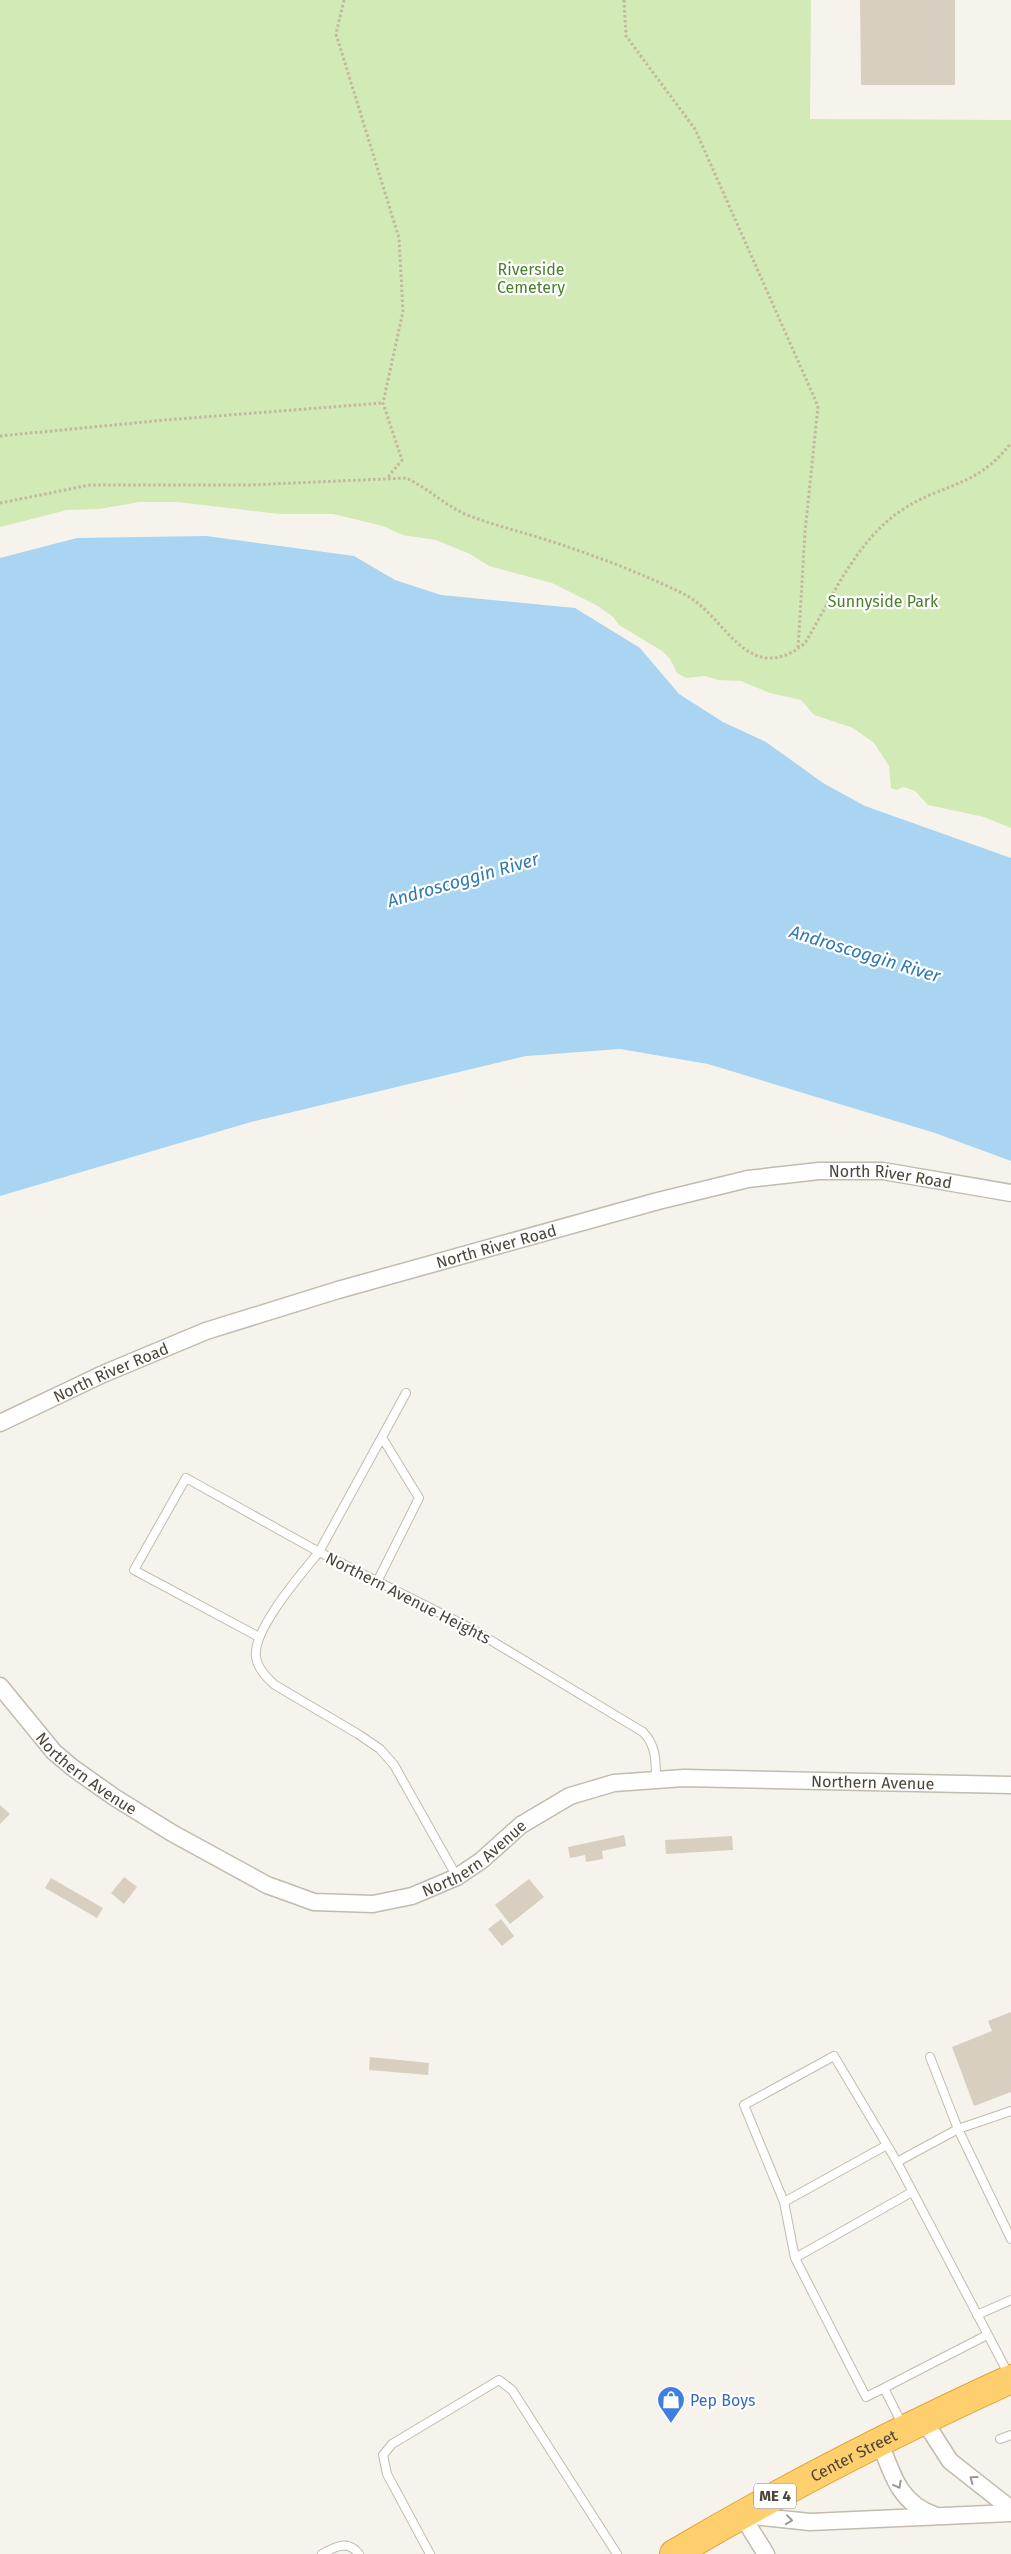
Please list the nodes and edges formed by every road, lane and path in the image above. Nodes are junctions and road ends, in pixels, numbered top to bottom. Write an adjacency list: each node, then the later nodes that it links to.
1 (344, 0): 3 (path)
2 (624, 0): 8 (path)
3 (383, 403): 4 (path); 6 (path)
4 (0, 436)
5 (1011, 443): 8 (path)
6 (387, 479): 7 (path); 8 (path)
7 (0, 503)
8 (798, 650)
9 (1011, 1193): 11 (street, North River Road)
10 (406, 1393): 12 (lane)
11 (0, 1423)
12 (383, 1439): 13 (lane); 14 (lane)
13 (319, 1552): 14 (lane, Northern Avenue Heights); 15 (lane, Northern Avenue Heights); 15 (lane)
14 (378, 1582): 17 (lane, Northern Avenue Heights)
15 (259, 1637): 19 (lane)
16 (0, 1686): 19 (street, Northern Avenue)
17 (656, 1779): 18 (street, Northern Avenue); 19 (street, Northern Avenue)
18 (1011, 1785)
19 (457, 1877)
20 (930, 2057): 22 (lane)
21 (1011, 2111): 22 (lane)
22 (958, 2129): 24 (lane); 27 (lane)
23 (887, 2145): 24 (lane); 26 (lane); 26 (lane)
24 (896, 2162): 25 (lane)
25 (912, 2192): 28 (lane); 30 (lane)
26 (784, 2202): 28 (lane)
27 (1011, 2239)
28 (795, 2258): 33 (lane)
29 (1011, 2300): 30 (lane)
30 (977, 2315): 31 (lane)
31 (987, 2335): 32 (lane); 33 (lane)
32 (1011, 2379): 34 (highway, Center Street / ME 4)
33 (884, 2388): 34 (lane)
34 (913, 2424): 36 (highway, Center Street / ME 4); 38 (street, one-way to 34)
35 (1011, 2435): 37 (lane)
36 (879, 2440): 40 (highway, Center Street / ME 4); 41 (street, one-way to 41)
37 (1000, 2440)
38 (1011, 2509)
39 (1011, 2512): 41 (street)
40 (741, 2514): 41 (street, one-way to 41); 46 (highway, Center Street / ME 4); 47 (street)
41 (940, 2517)
42 (322, 2554): 43 (lane)
43 (359, 2554)
44 (430, 2554): 45 (lane)
45 (617, 2554)
46 (674, 2554)
47 (766, 2554)

